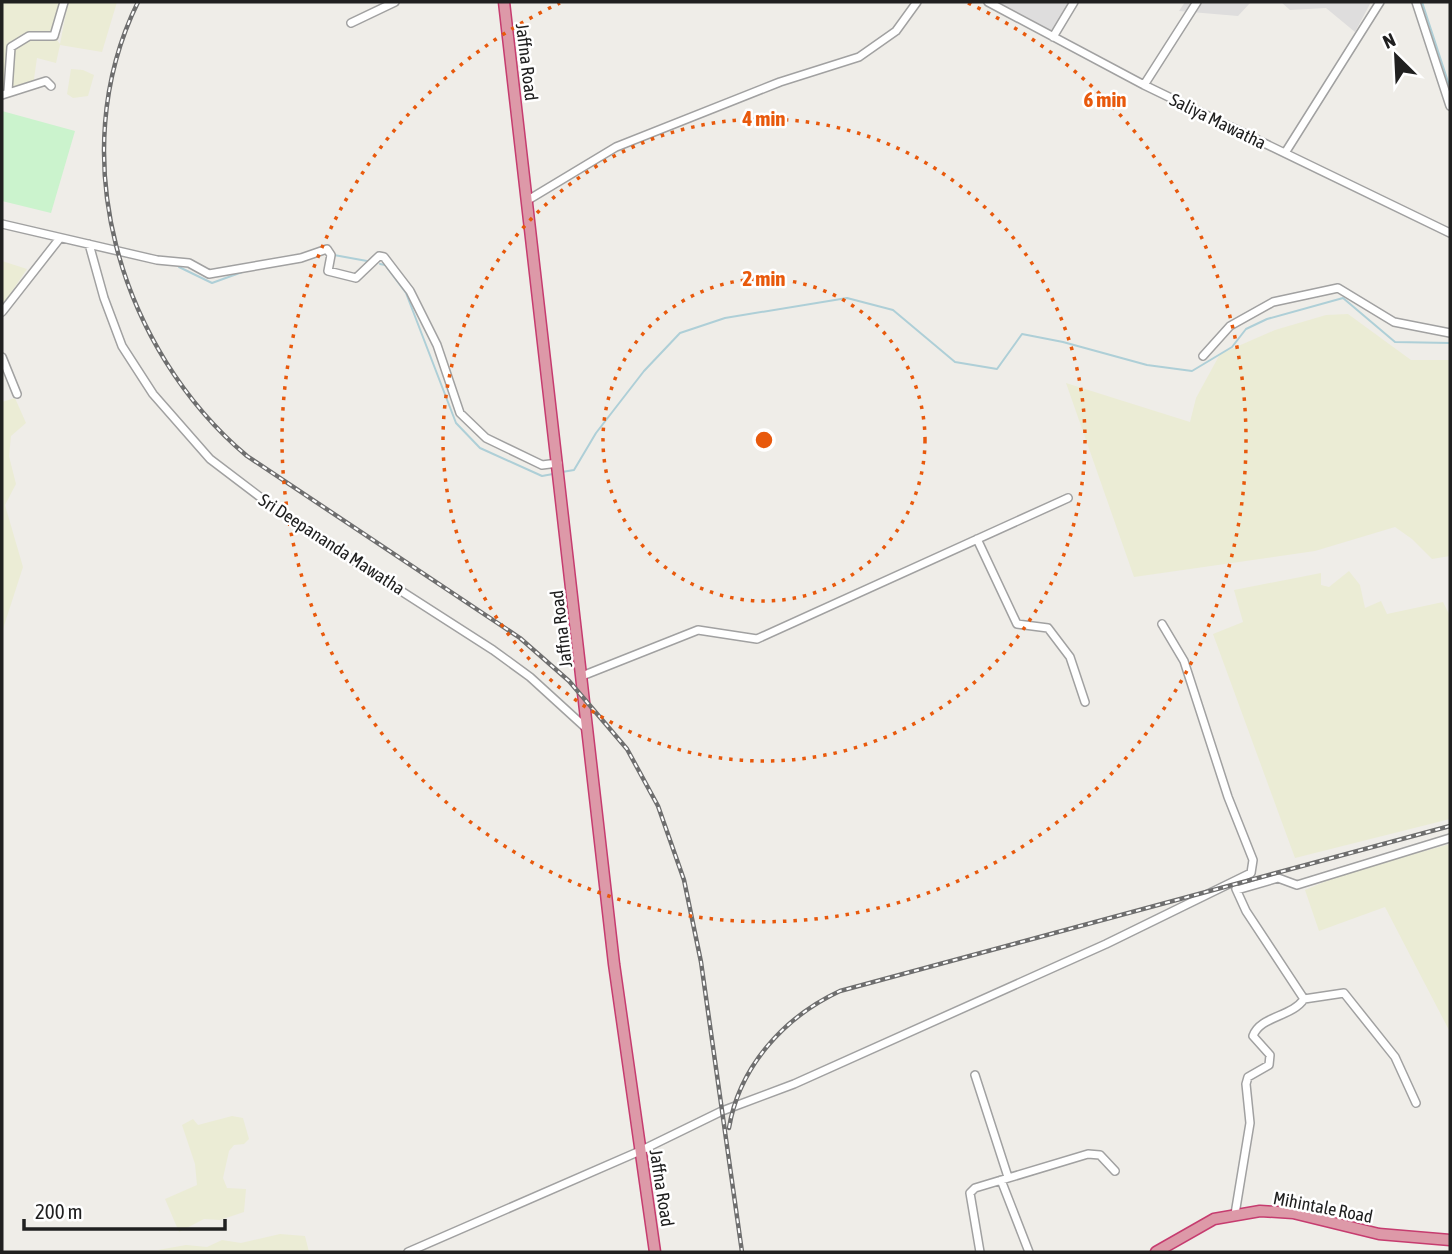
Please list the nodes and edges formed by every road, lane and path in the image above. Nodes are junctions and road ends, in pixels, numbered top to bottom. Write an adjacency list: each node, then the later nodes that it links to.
1 (64, 2): 14 (street)
2 (395, 2): 10 (street)
3 (504, 2): 17 (highway, Jaffna Road)
4 (917, 2): 17 (street)
5 (989, 2): 11 (street, Saliya Mawatha)
6 (1074, 2): 11 (street)
7 (1197, 2): 13 (street)
8 (1380, 2): 16 (street)
9 (1416, 2): 15 (street)
10 (351, 23)
11 (1054, 37): 13 (street, Saliya Mawatha)
12 (38, 85): 14 (street)
13 (1144, 85): 16 (street, Saliya Mawatha)
14 (5, 93)
15 (1450, 106)
16 (1285, 153): 19 (street, Saliya Mawatha)
17 (528, 200): 27 (highway, Jaffna Road)
18 (2, 224): 20 (street)
19 (1450, 233)
20 (60, 238): 21 (street); 22 (street)
21 (89, 244): 27 (street); 33 (street, Sri Deepananda Mawatha)
22 (2, 312)
23 (1450, 333): 24 (street)
24 (1203, 356)
25 (2, 357): 26 (street)
26 (17, 394)
27 (558, 470): 31 (highway, Jaffna Road)
28 (1068, 498): 29 (street)
29 (977, 538): 31 (street); 32 (street)
30 (1162, 624): 35 (street)
31 (582, 676): 33 (highway, Jaffna Road)
32 (1085, 702)
33 (588, 729): 40 (highway, Jaffna Road)
34 (1450, 838): 36 (street)
35 (1233, 882): 36 (street); 40 (street)
36 (1237, 890): 37 (street)
37 (1304, 999): 39 (street); 43 (street)
38 (975, 1075): 42 (street)
39 (1416, 1103)
40 (640, 1151): 45 (street); 46 (highway, Jaffna Road)
41 (1115, 1171): 42 (street)
42 (1005, 1178): 47 (street); 48 (street)
43 (1235, 1214): 44 (highway, Mihintale Road); 49 (highway, Mihintale Road)
44 (1450, 1240)
45 (408, 1252)
46 (656, 1252)
47 (980, 1252)
48 (1029, 1252)
49 (1156, 1252)

